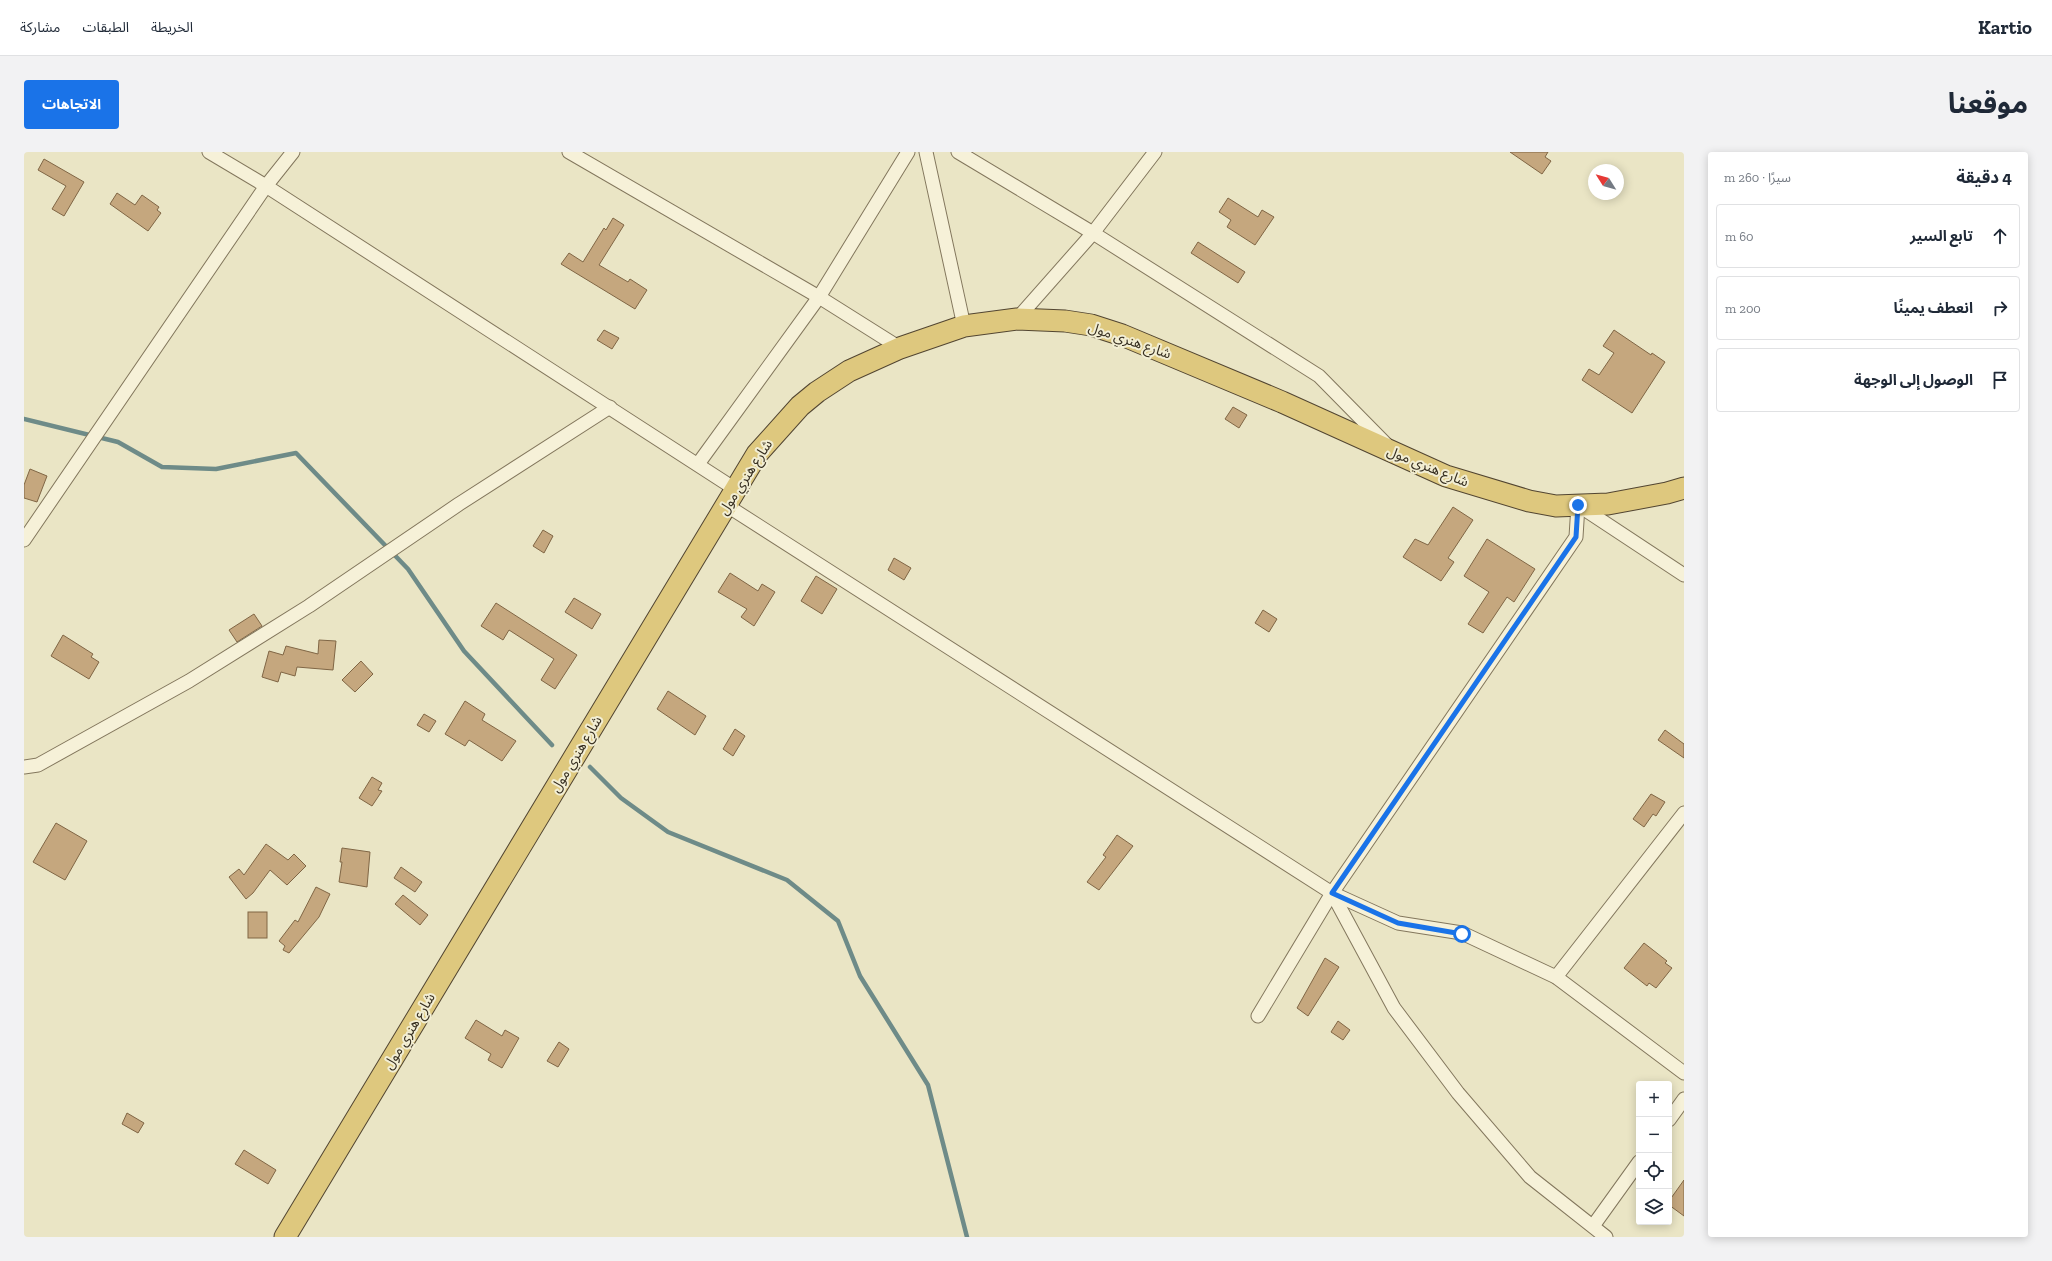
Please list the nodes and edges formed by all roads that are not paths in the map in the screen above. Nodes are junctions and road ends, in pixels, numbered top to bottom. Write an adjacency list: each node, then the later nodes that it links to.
1 (209, 152): 8 (street)
2 (292, 152): 8 (street)
3 (569, 152): 10 (street)
4 (908, 152): 10 (street)
5 (926, 152): 12 (street)
6 (958, 152): 9 (street)
7 (1154, 152): 9 (street)
8 (266, 186): 14 (street); 20 (street)
9 (1093, 233): 11 (street); 15 (street)
10 (819, 297): 13 (street); 16 (street)
11 (1017, 319): 12 (highway, شارع هنري مول); 15 (highway, شارع هنري مول)
12 (964, 326): 13 (highway, شارع هنري مول)
13 (900, 348): 18 (highway, شارع هنري مول)
14 (610, 408): 16 (street); 22 (street)
15 (1394, 453): 19 (highway, شارع هنري مول)
16 (698, 464): 18 (street)
17 (1684, 488): 19 (highway, شارع هنري مول)
18 (730, 497): 24 (street); 32 (highway, شارع هنري مول)
19 (1578, 505): 21 (street); 24 (street)
20 (24, 540)
21 (1684, 575)
22 (24, 766)
23 (1684, 812): 25 (street)
24 (1332, 893): 25 (street); 26 (street); 31 (street)
25 (1556, 977): 27 (street)
26 (1258, 1016)
27 (1684, 1073)
28 (1684, 1099): 29 (street)
29 (1671, 1117)
30 (1636, 1166): 31 (street)
31 (1593, 1226): 33 (street)
32 (285, 1237)
33 (1606, 1237)

